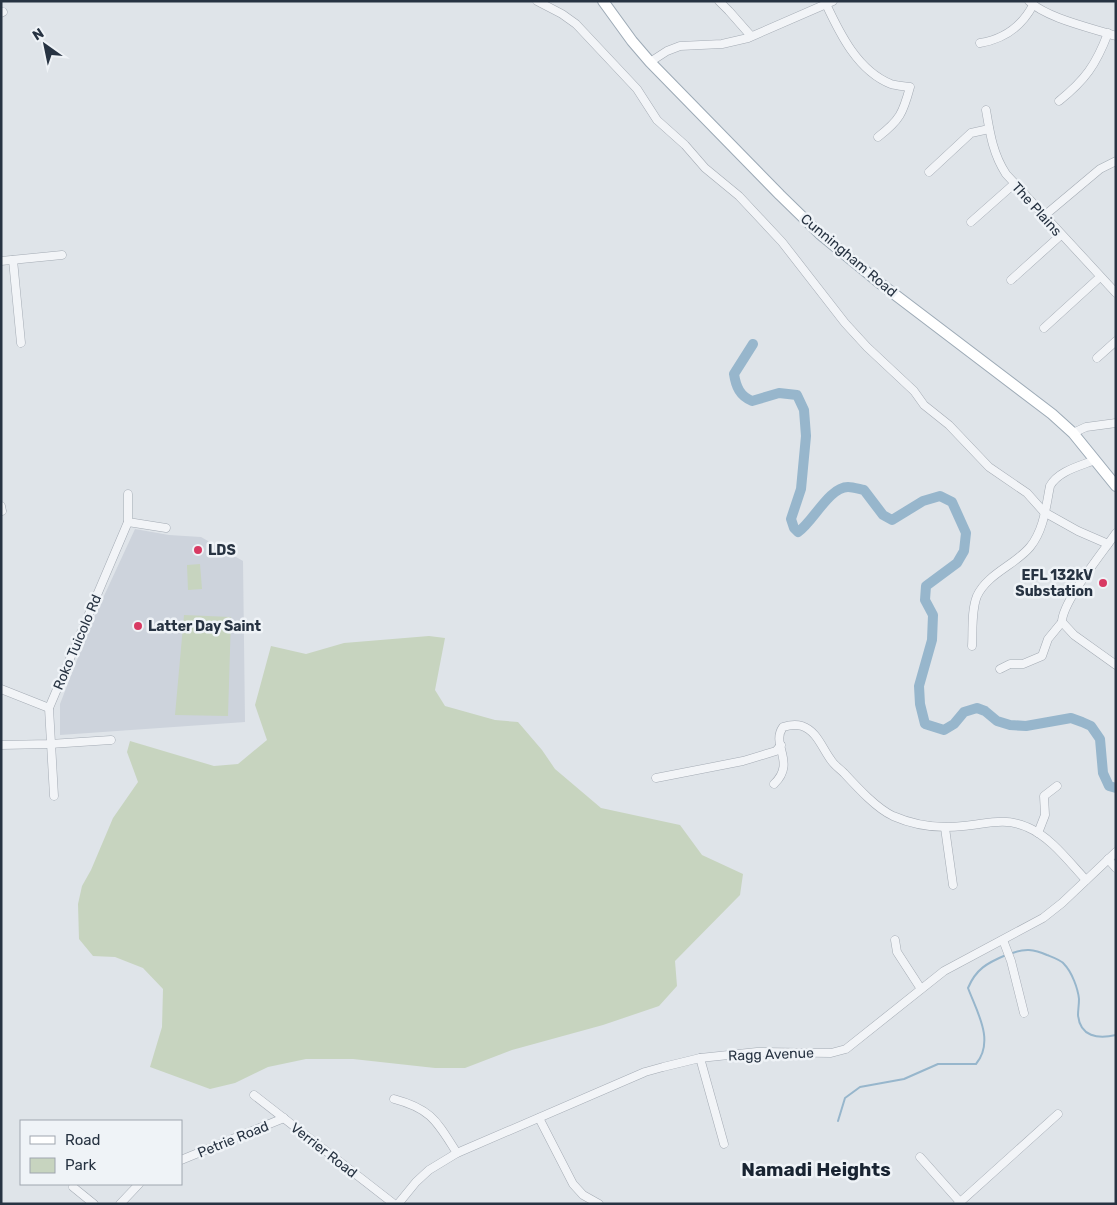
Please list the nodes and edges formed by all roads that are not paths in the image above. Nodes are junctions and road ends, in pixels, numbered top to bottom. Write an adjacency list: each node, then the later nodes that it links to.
1 (537, 1): 35 (street)
2 (603, 1): 9 (main road, Cunningham Road)
3 (719, 1): 7 (street)
4 (830, 3): 7 (street); 13 (street)
5 (1031, 3): 6 (street); 8 (street)
6 (1112, 35): 10 (street)
7 (751, 36): 9 (street)
8 (980, 43)
9 (650, 62): 31 (main road, Cunningham Road)
10 (1059, 101)
11 (986, 110): 12 (street, The Plains)
12 (989, 129): 15 (street); 16 (street, The Plains)
13 (878, 137)
14 (1116, 161): 17 (street)
15 (929, 172)
16 (1014, 184): 17 (street, The Plains); 18 (street)
17 (1044, 216): 19 (street, The Plains)
18 (971, 222)
19 (1061, 235): 23 (street, The Plains); 24 (street)
20 (62, 255): 21 (street)
21 (13, 260): 22 (street); 28 (street)
22 (1, 262)
23 (1100, 277): 25 (street, The Plains); 26 (street)
24 (1011, 280)
25 (1116, 293)
26 (1044, 328)
27 (1116, 341): 29 (street)
28 (21, 343)
29 (1097, 358)
30 (1116, 423): 31 (street)
31 (1073, 433): 32 (main road, Cunningham Road)
32 (1095, 460): 33 (main road, Cunningham Road); 35 (street)
33 (1116, 486)
34 (128, 494): 36 (street, Roko Tuicolo Rd)
35 (1044, 512): 39 (street); 41 (street)
36 (128, 522): 37 (street); 45 (street, Roko Tuicolo Rd)
37 (166, 528)
38 (1116, 533): 39 (street)
39 (1108, 544): 40 (street)
40 (1062, 622): 42 (street); 43 (street)
41 (972, 646)
42 (1116, 665)
43 (1000, 670)
44 (1, 689): 45 (street)
45 (49, 708): 47 (street, Roko Tuicolo Rd)
46 (111, 740): 47 (street)
47 (50, 744): 48 (street); 53 (street, Roko Tuicolo Rd)
48 (1, 745)
49 (781, 745): 50 (street); 51 (street); 54 (street)
50 (656, 778)
51 (774, 784)
52 (1057, 786): 55 (street)
53 (54, 796)
54 (945, 828): 55 (street); 60 (street)
55 (1038, 833): 59 (street)
56 (1116, 852): 57 (street, Ragg Avenue)
57 (1108, 859): 58 (street); 59 (street, Ragg Avenue)
58 (1116, 868)
59 (1086, 880): 62 (street, Ragg Avenue)
60 (953, 886)
61 (895, 940): 63 (street)
62 (1003, 940): 63 (street, Ragg Avenue); 64 (street)
63 (921, 989): 65 (street, Ragg Avenue)
64 (1024, 1013)
65 (700, 1058): 70 (street, Ragg Avenue); 71 (street)
66 (254, 1095): 69 (street, Verrier Road)
67 (394, 1099): 72 (street)
68 (1058, 1114): 77 (street)
69 (284, 1118): 74 (street, Petrie Road); 80 (street, Verrier Road)
70 (539, 1118): 72 (street, Ragg Avenue); 82 (street)
71 (724, 1144)
72 (457, 1153): 81 (street, Ragg Avenue)
73 (920, 1156): 77 (street)
74 (182, 1160)
75 (138, 1185): 79 (street)
76 (73, 1187): 78 (street)
77 (959, 1203)
78 (94, 1204)
79 (120, 1204)
80 (394, 1204)
81 (398, 1204)
82 (599, 1204)

